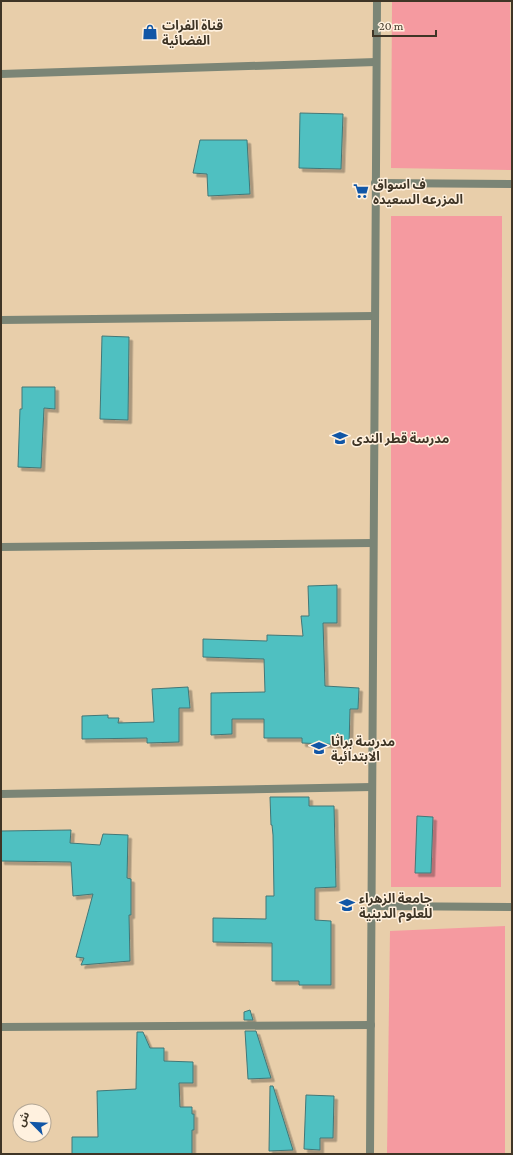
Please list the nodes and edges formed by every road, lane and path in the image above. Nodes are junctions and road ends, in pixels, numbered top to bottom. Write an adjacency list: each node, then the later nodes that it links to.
1 (377, 1): 2 (street)
2 (376, 62): 3 (street); 4 (street)
3 (1, 74)
4 (375, 184): 5 (street); 6 (street)
5 (512, 184)
6 (375, 316): 7 (street); 8 (street)
7 (1, 320)
8 (373, 543): 9 (street); 10 (street)
9 (1, 547)
10 (372, 787): 11 (street); 12 (street)
11 (1, 794)
12 (372, 906): 13 (street); 14 (street)
13 (512, 907)
14 (371, 1025): 15 (street); 16 (street)
15 (1, 1027)
16 (370, 1154)

